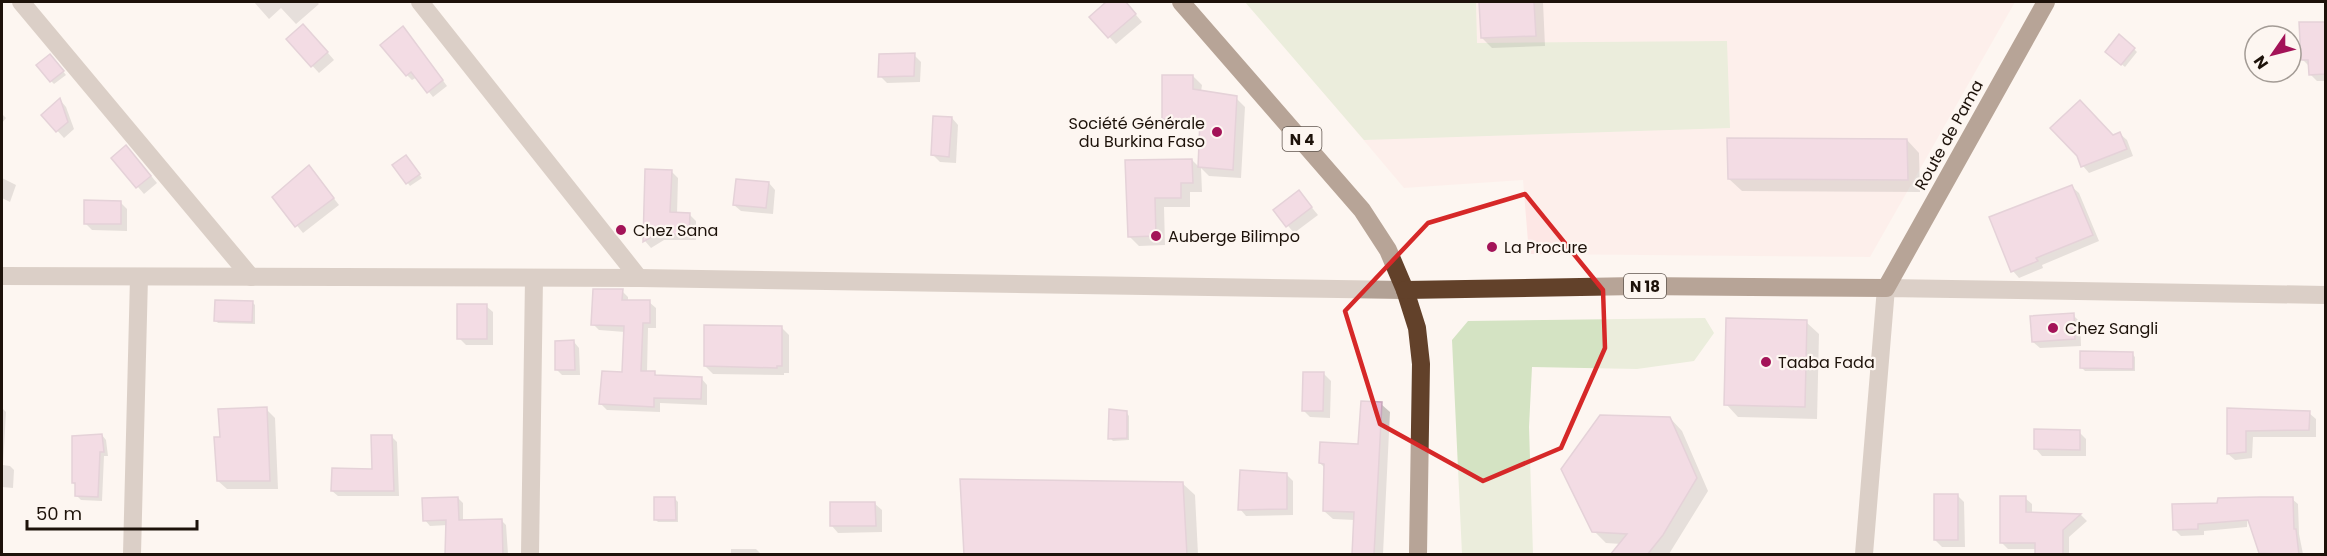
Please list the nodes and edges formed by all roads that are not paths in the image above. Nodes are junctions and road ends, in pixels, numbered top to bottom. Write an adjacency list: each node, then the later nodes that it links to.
1 (21, 2): 7 (street)
2 (420, 2): 9 (street)
3 (1181, 2): 11 (highway, N 4)
4 (2046, 2): 10 (highway, Route de Pama)
5 (2, 276): 6 (street)
6 (139, 277): 7 (street); 13 (street)
7 (251, 277): 8 (street)
8 (534, 278): 9 (street); 14 (street)
9 (639, 278): 11 (street)
10 (1886, 288): 11 (highway, N 18); 12 (street); 16 (street)
11 (1405, 290): 15 (highway, N 4)
12 (2325, 295)
13 (132, 555)
14 (530, 555)
15 (1418, 555)
16 (1864, 555)

